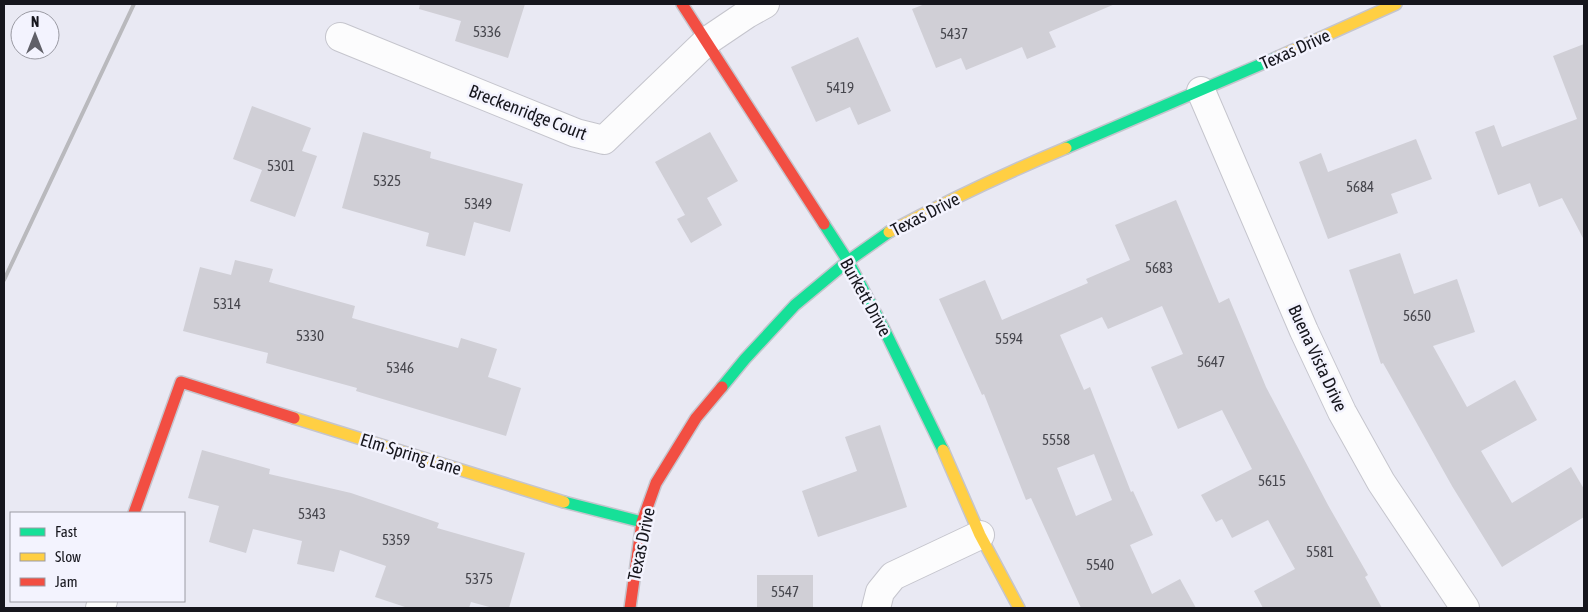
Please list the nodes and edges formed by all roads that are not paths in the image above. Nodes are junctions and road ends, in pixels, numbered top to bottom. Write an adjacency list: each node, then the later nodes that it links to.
1 (682, 4): 5 (street, Burkett Drive)
2 (765, 4): 5 (street, Breckenridge Court)
3 (1396, 4): 6 (street, Texas Drive)
4 (340, 37): 5 (street, Breckenridge Court)
5 (707, 41): 7 (street, Burkett Drive)
6 (1201, 91): 7 (street, Texas Drive); 14 (street, Buena Vista Drive)
7 (848, 261): 9 (street, Texas Drive); 10 (street, Burkett Drive)
8 (134, 512): 9 (street, Elm Spring Lane)
9 (642, 522): 11 (street, Texas Drive)
10 (980, 535): 12 (street); 13 (street, Burkett Drive)
11 (630, 608)
12 (876, 608)
13 (1019, 608)
14 (1465, 608)

